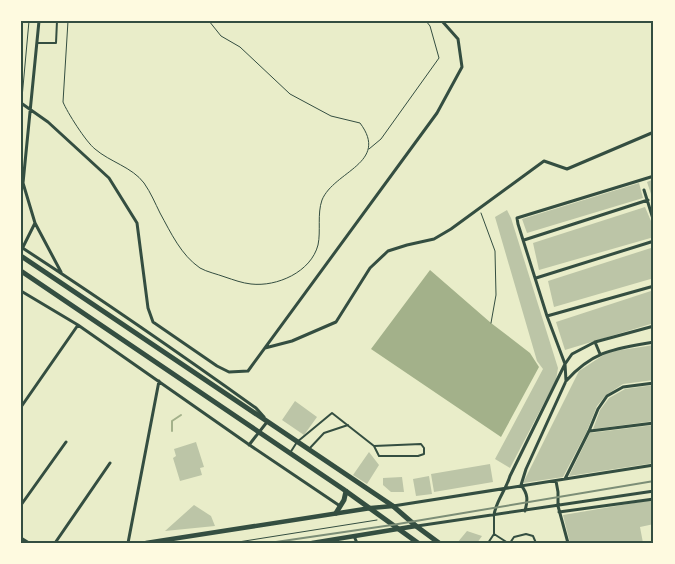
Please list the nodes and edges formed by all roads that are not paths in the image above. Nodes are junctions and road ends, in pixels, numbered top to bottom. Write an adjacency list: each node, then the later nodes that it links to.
1 (39, 21): 4 (street)
2 (57, 21): 4 (lane)
3 (442, 21): 30 (street)
4 (37, 43): 6 (street)
5 (22, 103): 6 (street)
6 (32, 111): 9 (street); 30 (street)
7 (654, 132): 30 (street)
8 (654, 176): 14 (street)
9 (22, 183): 13 (street)
10 (644, 190): 11 (street)
11 (648, 200): 12 (street); 14 (street)
12 (654, 222)
13 (35, 223): 16 (street); 19 (street)
14 (524, 240): 20 (street)
15 (654, 241): 20 (street)
16 (22, 249): 19 (street)
17 (21, 256): 24 (main road)
18 (21, 271): 43 (main road)
19 (61, 272): 21 (street)
20 (536, 278): 25 (street)
21 (81, 286): 24 (street); 31 (street)
22 (654, 286): 25 (street)
23 (21, 291): 26 (street)
24 (77, 294): 33 (main road)
25 (547, 316): 34 (street)
26 (78, 325): 35 (street); 38 (street)
27 (654, 326): 28 (street)
28 (595, 342): 32 (street); 34 (street)
29 (654, 342): 32 (street)
30 (264, 348)
31 (177, 352): 33 (street); 39 (street)
32 (600, 354): 36 (street)
33 (173, 358): 39 (main road)
34 (565, 364): 36 (street); 55 (street)
35 (159, 381): 46 (street); 76 (street)
36 (566, 381): 54 (street)
37 (654, 383): 42 (street)
38 (21, 407)
39 (267, 421): 43 (street); 45 (main road)
40 (654, 423): 42 (street)
41 (348, 425): 45 (lane); 47 (lane); 48 (lane)
42 (589, 431): 52 (street)
43 (258, 432): 46 (street); 49 (main road)
44 (66, 442): 59 (street)
45 (297, 442): 48 (main road); 49 (lane)
46 (249, 445): 60 (street)
47 (374, 446): 47 (lane)
48 (309, 449): 61 (main road)
49 (290, 453): 56 (main road)
50 (110, 463): 75 (street)
51 (654, 465): 52 (street)
52 (565, 479): 53 (street)
53 (556, 481): 54 (street); 62 (street)
54 (522, 485): 55 (street); 64 (street)
55 (506, 487): 61 (street); 67 (street)
56 (346, 491): 60 (main road); 63 (main road)
57 (654, 491): 62 (street)
58 (654, 499): 65 (street)
59 (21, 505)
60 (340, 506): 66 (main road)
61 (393, 506): 63 (main road); 68 (main road)
62 (558, 506): 64 (street); 65 (street)
63 (371, 508): 66 (main road); 69 (main road)
64 (525, 511): 67 (street)
65 (559, 512): 85 (street)
66 (336, 513): 77 (main road)
67 (494, 515): 68 (street); 70 (lane)
68 (416, 526): 69 (main road); 81 (main road)
69 (399, 528): 71 (main road); 80 (main road)
70 (494, 534): 82 (lane); 83 (lane)
71 (354, 536): 73 (main road); 79 (street)
72 (21, 538): 74 (street)
73 (323, 542): 78 (main road)
74 (29, 543)
75 (55, 543)
76 (128, 543)
77 (146, 543)
78 (312, 543)
79 (358, 543)
80 (418, 543)
81 (439, 543)
82 (488, 543)
83 (509, 543): 84 (lane)
84 (536, 543)
85 (568, 543)

